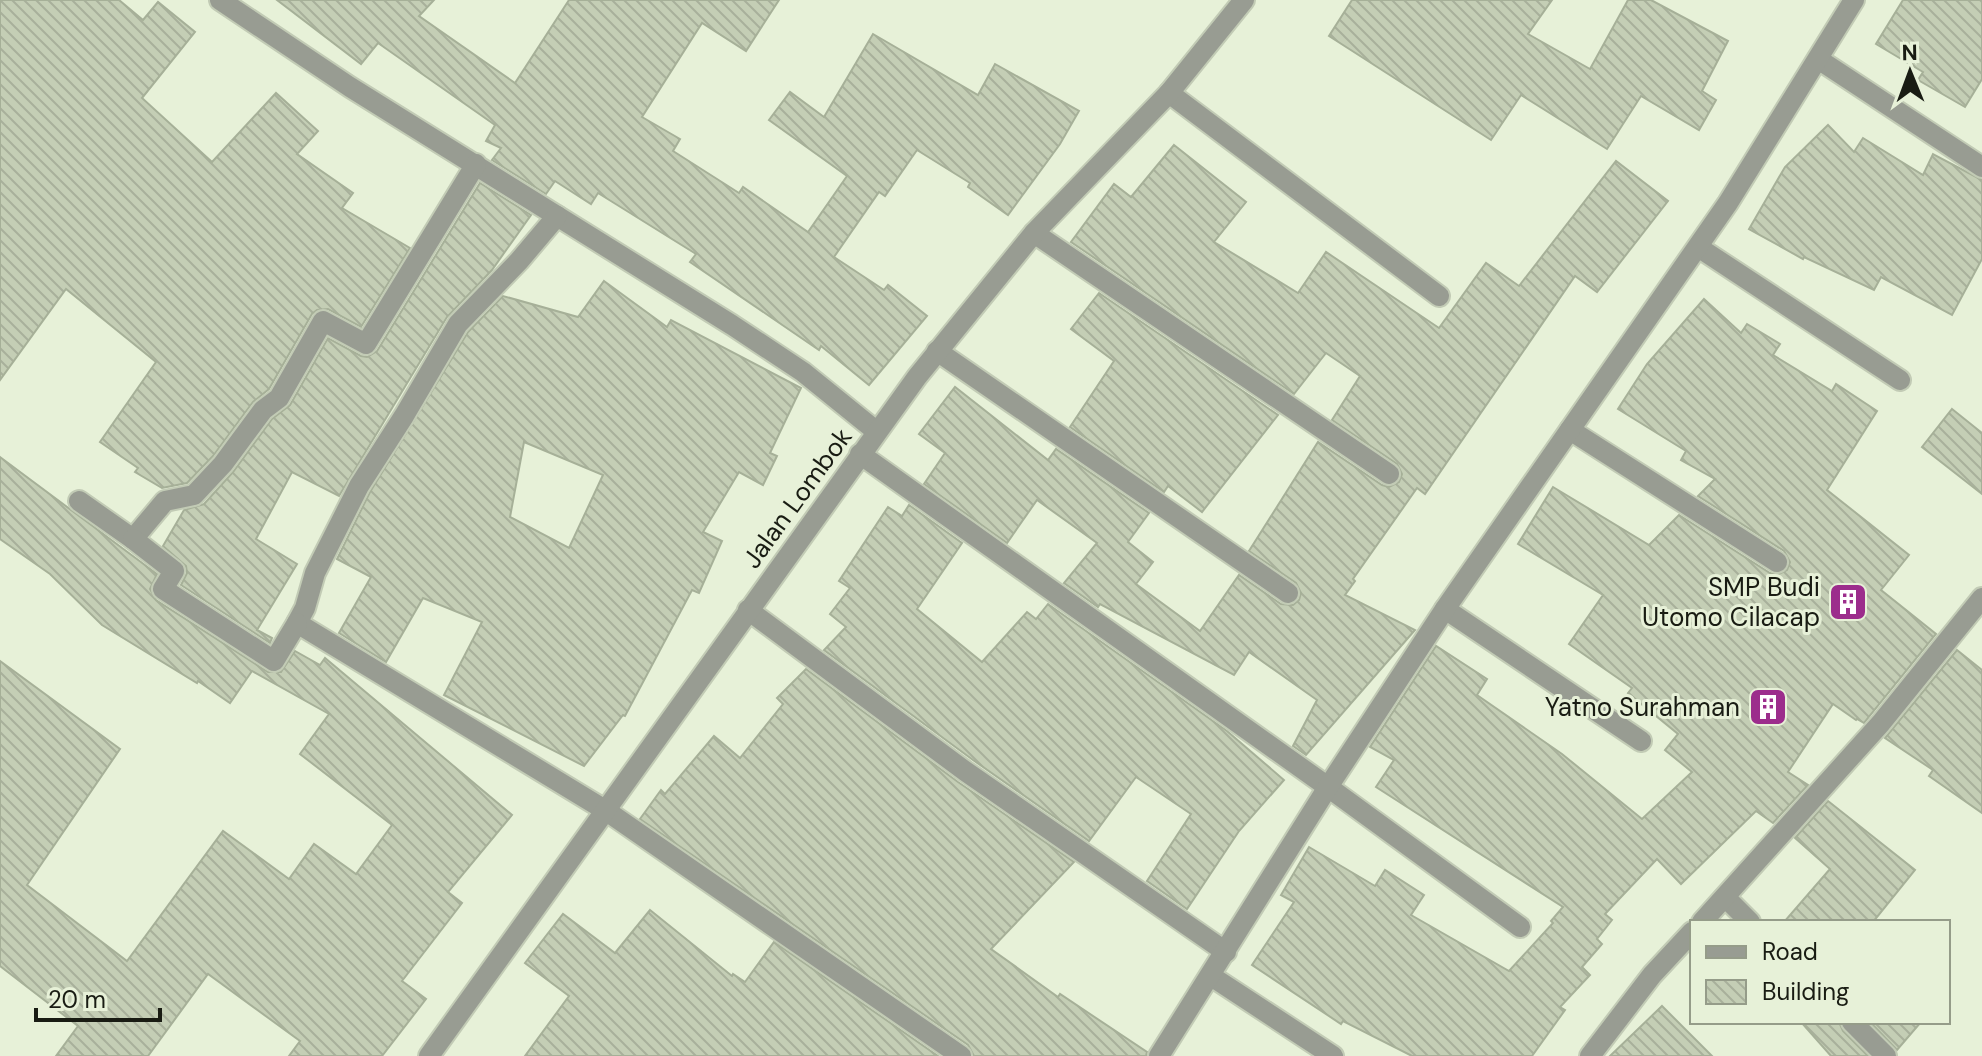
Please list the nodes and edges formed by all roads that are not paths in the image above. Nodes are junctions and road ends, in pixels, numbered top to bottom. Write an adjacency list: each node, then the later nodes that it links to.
1 (220, 0): 6 (street)
2 (1244, 0): 5 (street, Jalan Lombok)
3 (1854, 0): 4 (street)
4 (1818, 59): 7 (street); 10 (street)
5 (1169, 93): 9 (street, Jalan Lombok); 11 (street)
6 (476, 164): 8 (street); 19 (street)
7 (1982, 167)
8 (557, 216): 15 (street); 25 (street)
9 (1034, 233): 12 (street, Jalan Lombok); 17 (street)
10 (1698, 247): 13 (street); 14 (street)
11 (1439, 296)
12 (937, 351): 15 (street, Jalan Lombok); 21 (street)
13 (1900, 380)
14 (1570, 430): 20 (street); 23 (street)
15 (876, 431): 16 (street, Jalan Lombok)
16 (860, 454): 24 (street, Jalan Lombok); 27 (street)
17 (1389, 474)
18 (79, 501): 19 (street)
19 (133, 539): 25 (street)
20 (1777, 562)
21 (1288, 593)
22 (1982, 598): 29 (street)
23 (1445, 609): 26 (street); 27 (street)
24 (748, 610): 28 (street, Jalan Lombok); 34 (street)
25 (297, 623): 28 (street)
26 (1641, 741)
27 (1328, 787): 32 (street); 34 (street)
28 (605, 810): 37 (street, Jalan Lombok); 38 (street)
29 (1725, 897): 30 (street); 31 (street)
30 (1704, 920)
31 (1748, 920)
32 (1520, 927)
33 (1690, 934): 41 (street)
34 (1226, 952): 35 (street)
35 (1211, 976): 39 (street); 40 (street)
36 (1854, 1024): 42 (street)
37 (429, 1056)
38 (961, 1056)
39 (1159, 1056)
40 (1333, 1056)
41 (1590, 1056)
42 (1886, 1056)

